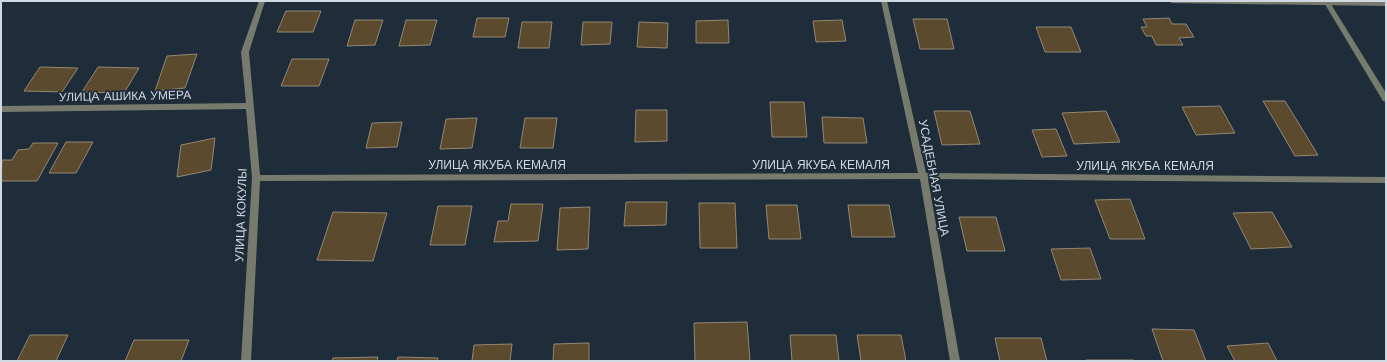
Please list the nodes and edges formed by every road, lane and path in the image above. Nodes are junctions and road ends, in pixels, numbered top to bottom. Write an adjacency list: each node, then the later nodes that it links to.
1 (262, 1): 7 (street, УЛИЦА КОКУЛЫ)
2 (884, 1): 9 (street, УСАДЕБНАЯ УЛИЦА)
3 (1172, 1): 4 (street)
4 (1327, 3): 5 (street); 6 (street)
5 (1386, 4)
6 (1386, 99)
7 (250, 106): 8 (street, УЛИЦА АШИКА УМЕРА); 10 (street, УЛИЦА КОКУЛЫ)
8 (1, 109)
9 (923, 176): 10 (street, УЛИЦА ЯКУБА КЕМАЛЯ); 11 (street, УЛИЦА ЯКУБА КЕМАЛЯ); 13 (street, УСАДЕБНАЯ УЛИЦА)
10 (256, 178): 12 (street, УЛИЦА КОКУЛЫ)
11 (1386, 180)
12 (246, 361)
13 (955, 361)

